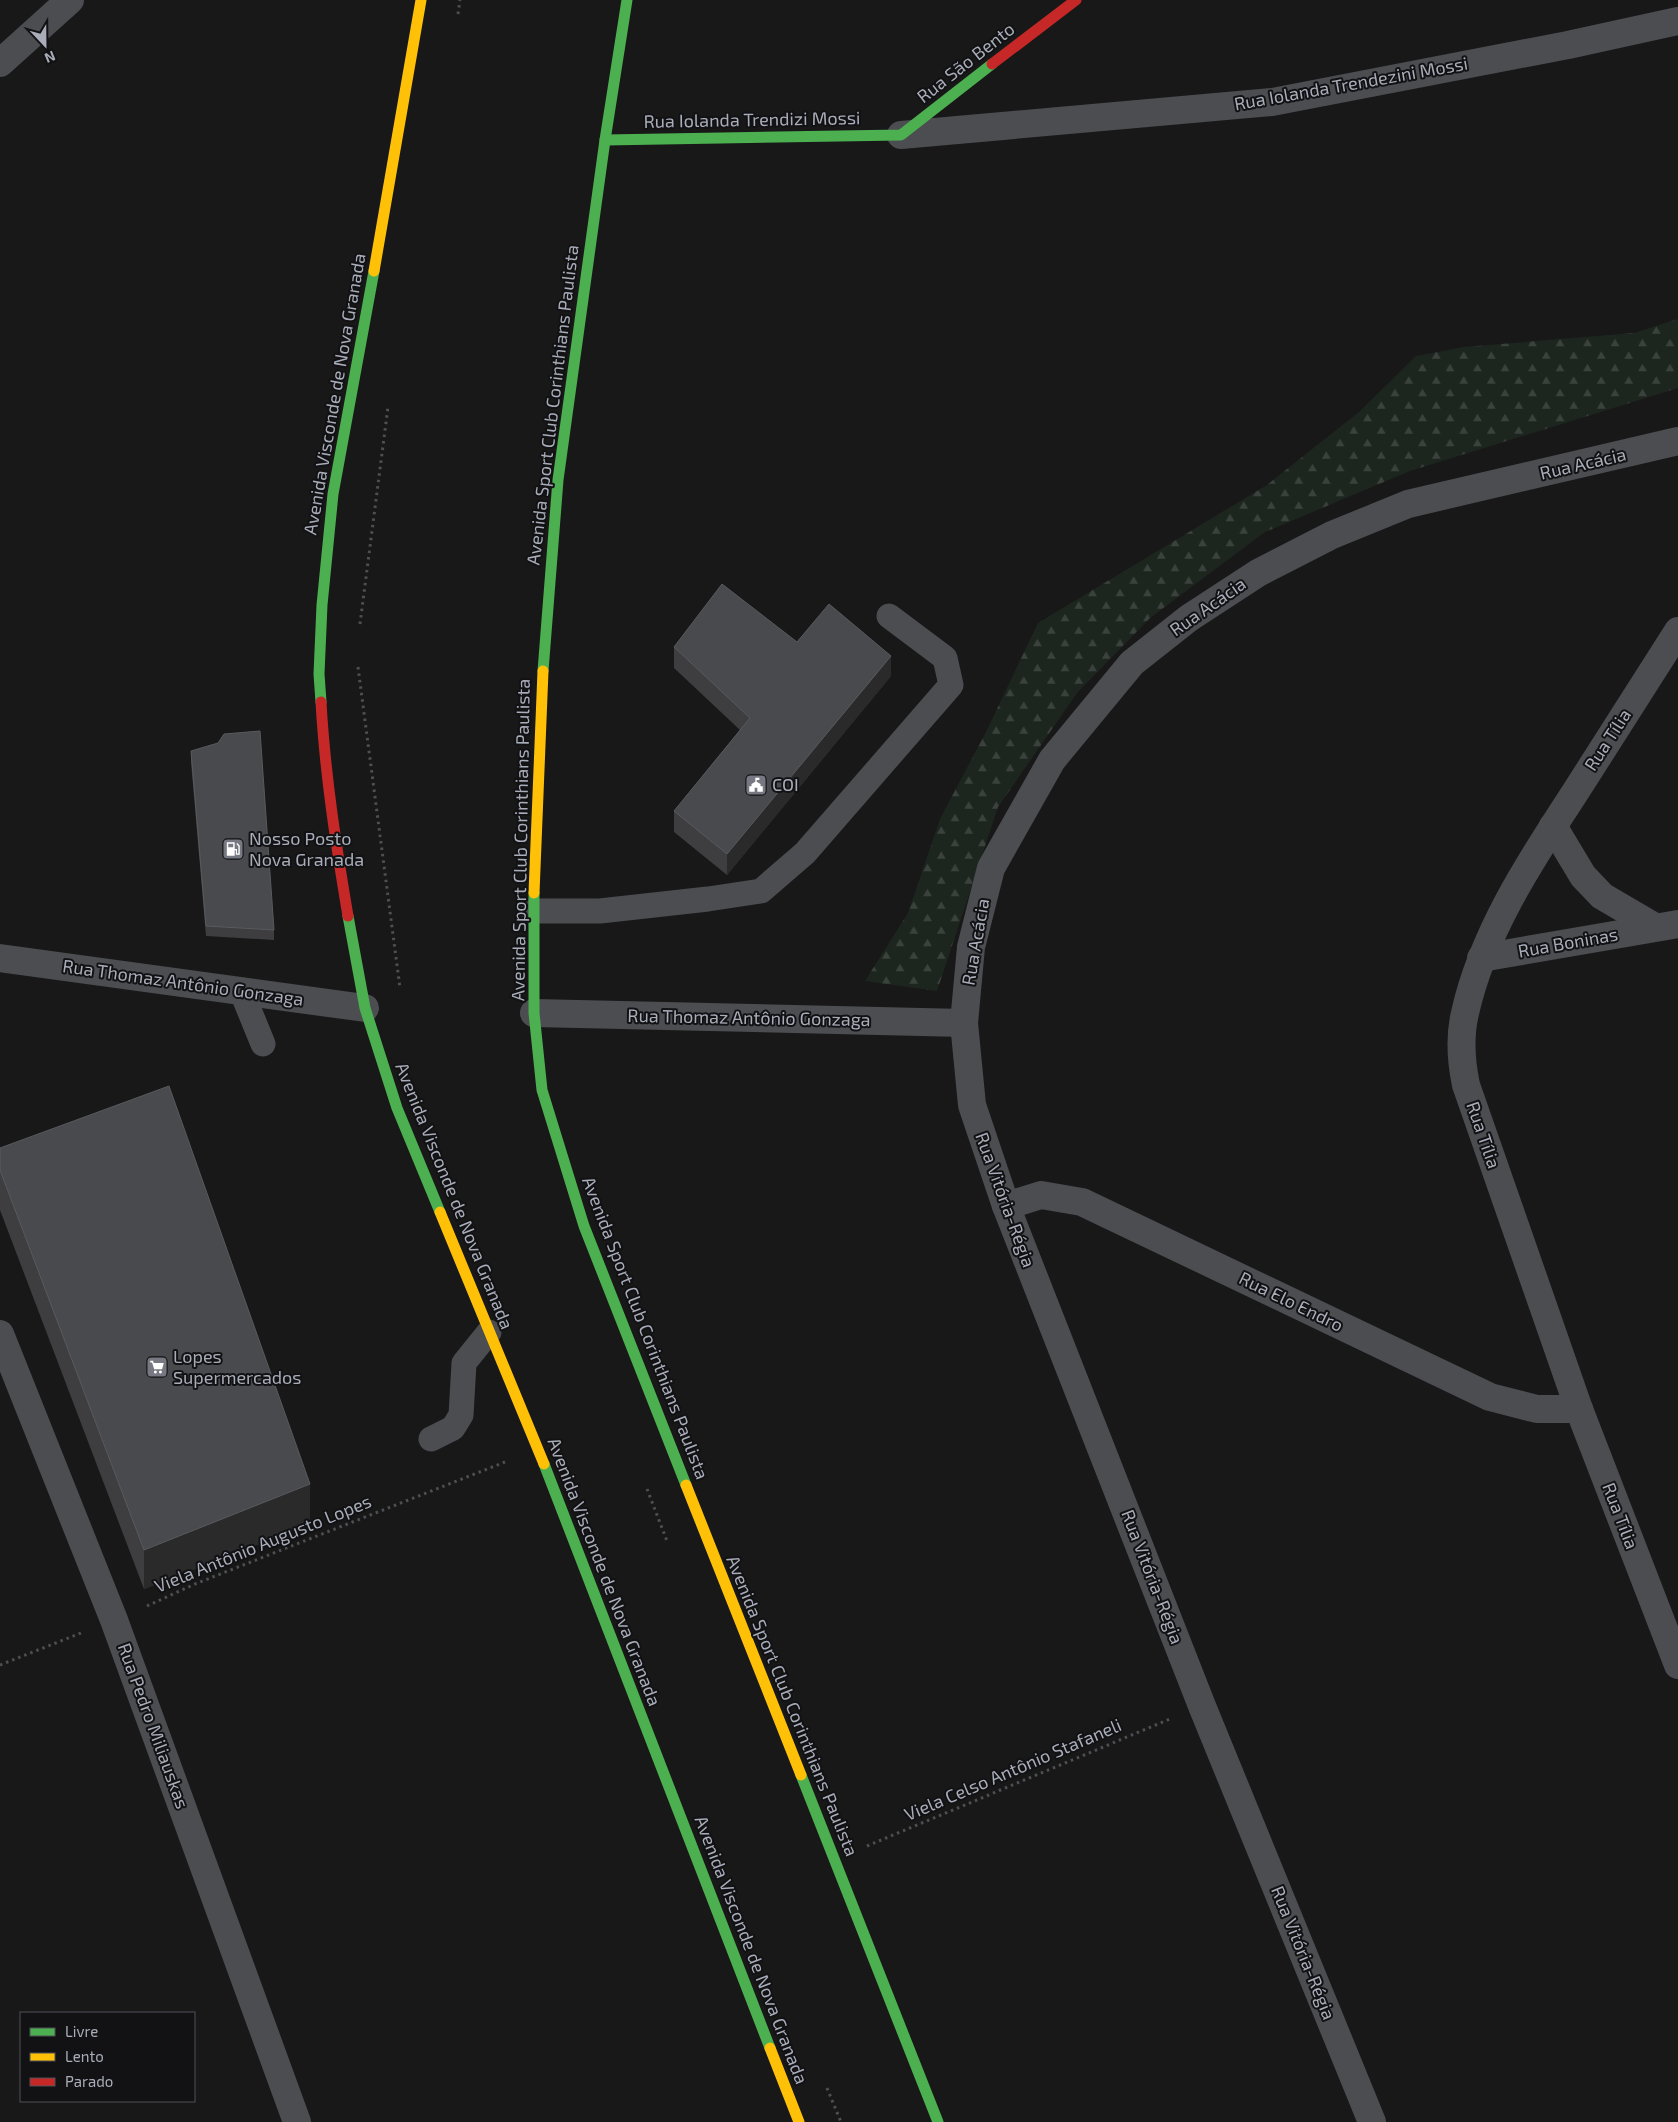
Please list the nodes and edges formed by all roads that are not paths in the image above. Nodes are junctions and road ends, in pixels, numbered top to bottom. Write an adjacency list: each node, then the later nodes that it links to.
1 (70, 0): 6 (street)
2 (421, 0): 18 (main road, Avenida Visconde de Nova Granada)
3 (627, 0): 8 (main road, Avenida Sport Club Corinthians Paulista)
4 (1076, 0): 7 (main road, Rua São Bento)
5 (1678, 21): 7 (street, Rua Iolanda Trendezini Mossi)
6 (0, 63)
7 (901, 135): 8 (main road, Rua Iolanda Trendizi Mossi)
8 (605, 140): 13 (main road, Avenida Sport Club Corinthians Paulista)
9 (1678, 441): 20 (street, Rua Acácia)
10 (889, 616): 13 (lane)
11 (1678, 631): 12 (street, Rua Tília)
12 (1553, 826): 14 (street, Rua Boninas); 16 (street, Rua Tília)
13 (533, 911): 19 (main road, Avenida Sport Club Corinthians Paulista)
14 (1667, 925): 16 (street, Rua Boninas)
15 (0, 958): 17 (street, Rua Thomaz Antônio Gonzaga)
16 (1482, 958): 25 (street, Rua Tília)
17 (241, 990): 18 (street, Rua Thomaz Antônio Gonzaga); 21 (lane)
18 (366, 1008): 23 (main road, Avenida Visconde de Nova Granada)
19 (534, 1013): 20 (street, Rua Thomaz Antônio Gonzaga); 30 (main road, Avenida Sport Club Corinthians Paulista)
20 (964, 1024): 22 (street, Rua Vitória-Régia)
21 (263, 1044)
22 (1006, 1206): 25 (street, Rua Elo Endro); 31 (street, Rua Vitória-Régia)
23 (489, 1332): 26 (lane); 29 (main road, Avenida Visconde de Nova Granada)
24 (0, 1334): 28 (street, Rua Pedro Miliauskas)
25 (1579, 1408): 27 (street, Rua Tília)
26 (431, 1439)
27 (1678, 1665)
28 (297, 2122)
29 (799, 2122)
30 (938, 2122)
31 (1372, 2122)

